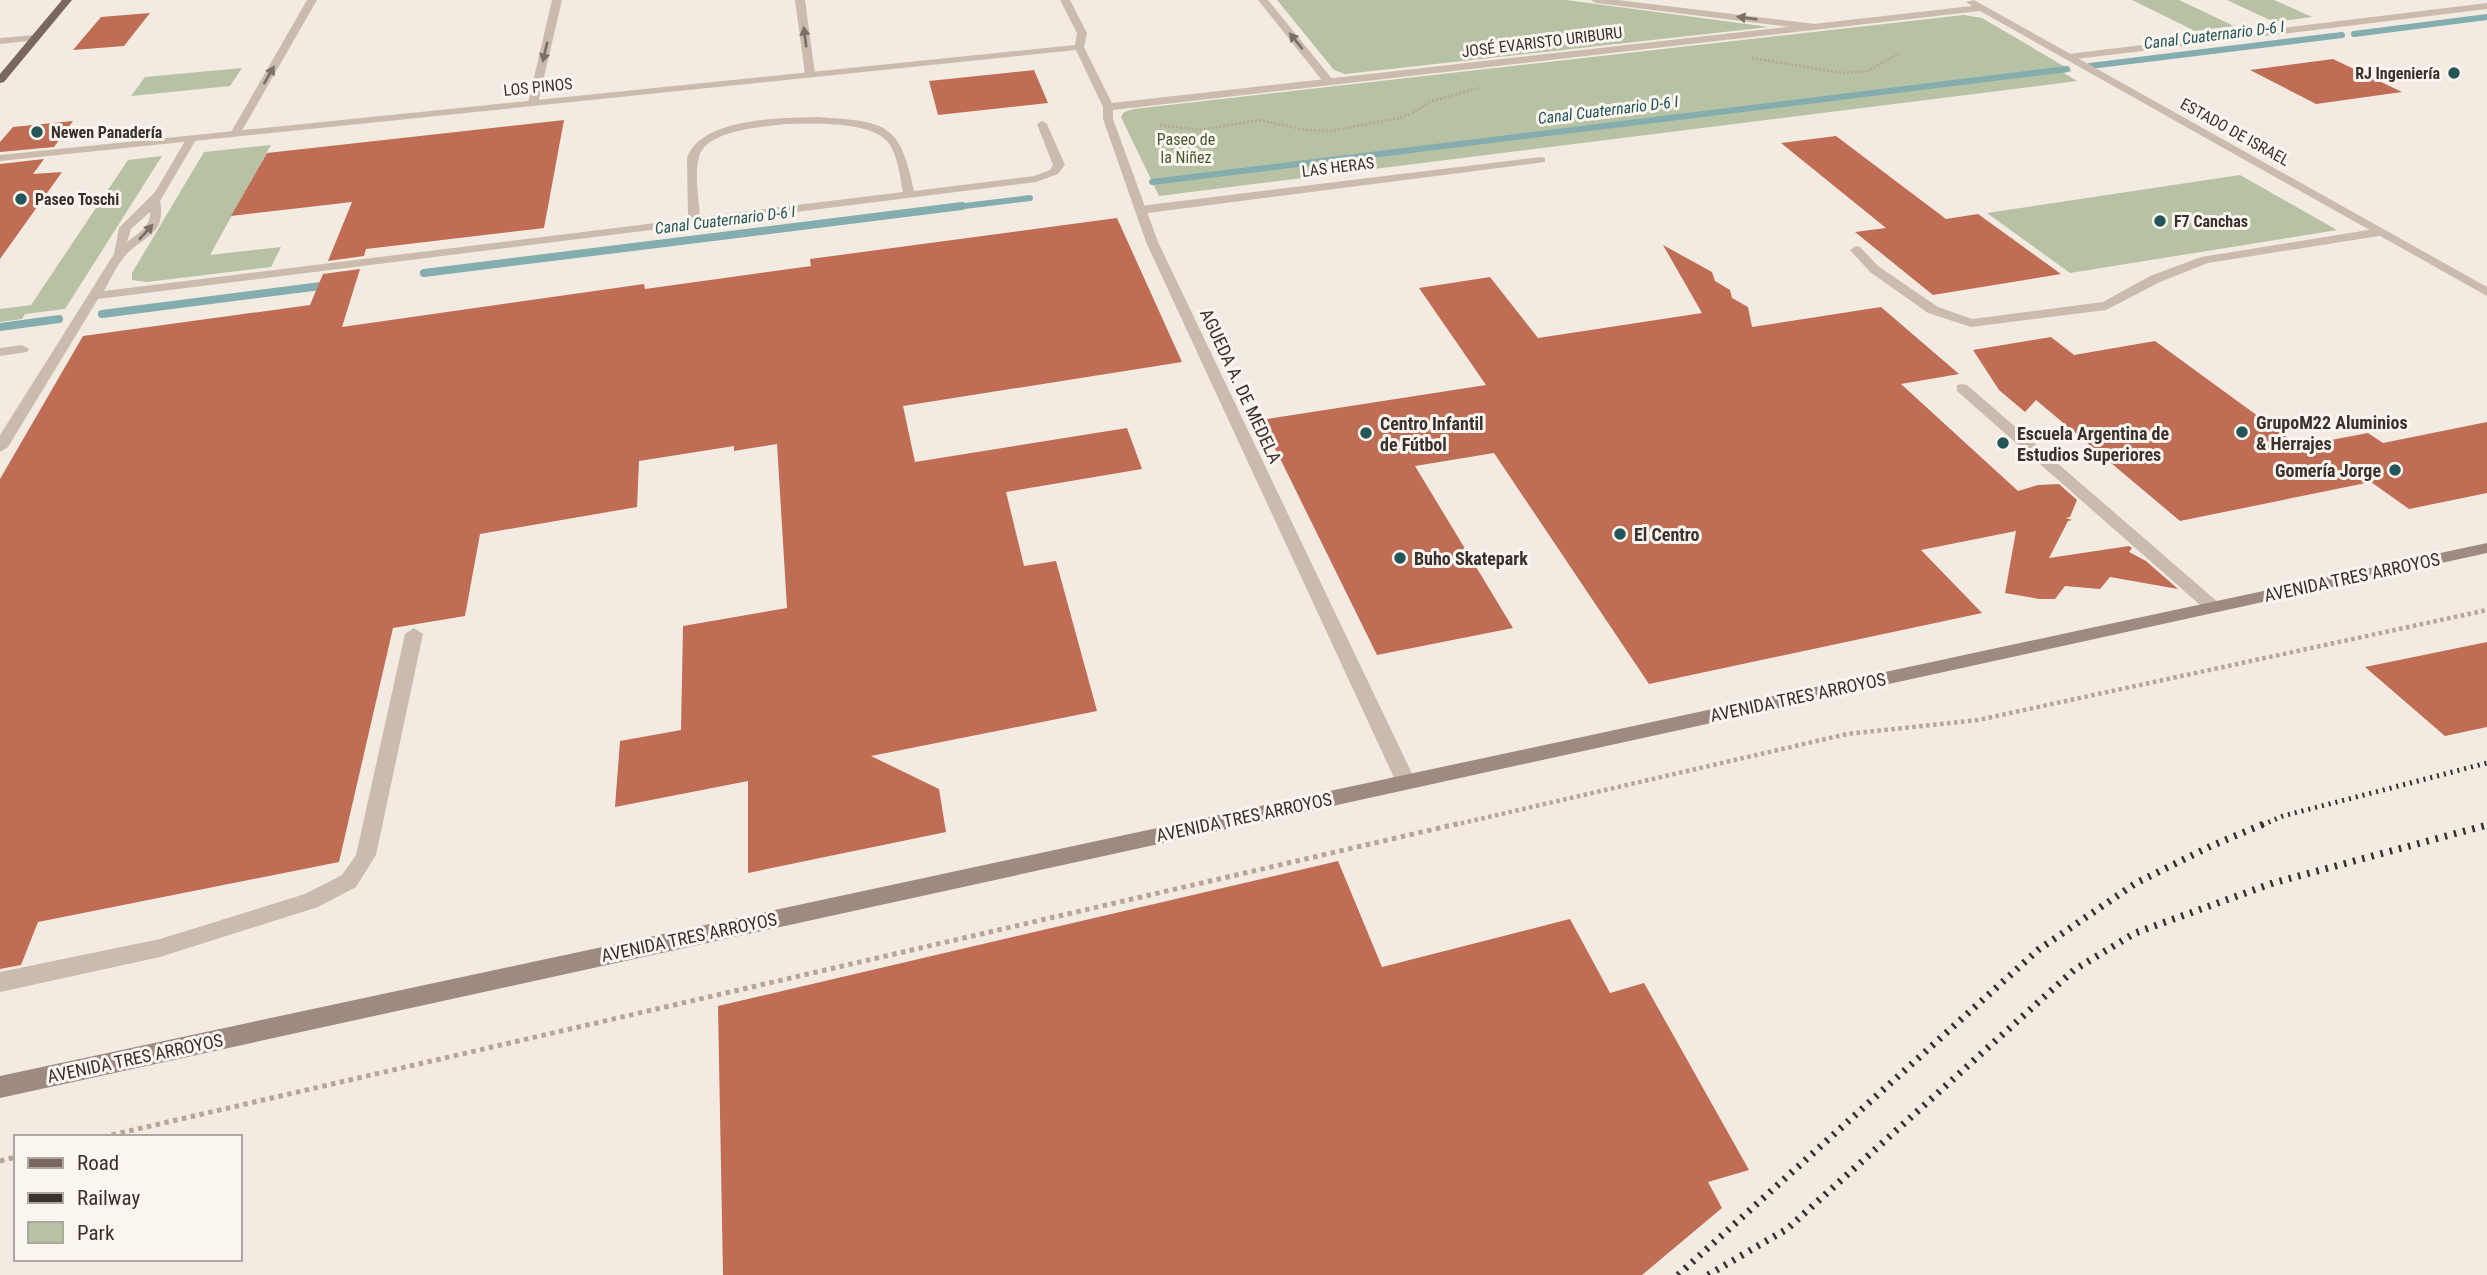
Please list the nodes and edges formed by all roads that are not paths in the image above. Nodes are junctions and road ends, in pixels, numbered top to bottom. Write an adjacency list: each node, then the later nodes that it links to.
1 (66, 0): 14 (main road)
2 (312, 0): 24 (street, one-way to 2)
3 (557, 0): 21 (street, one-way to 21)
4 (800, 0): 18 (street, one-way to 4)
5 (1065, 0): 16 (street, AGUEDA A. DE MEDELA)
6 (1264, 0): 20 (street, one-way to 6)
7 (1596, 0): 13 (street, one-way to 7)
8 (1967, 0): 11 (street, ESTADO DE ISRAEL)
9 (2437, 0): 12 (street)
10 (2487, 6): 12 (street)
11 (1980, 8): 13 (street, JOSÉ EVARISTO URIBURU); 17 (street, ESTADO DE ISRAEL)
12 (2460, 9): 17 (street)
13 (1815, 27): 20 (street, JOSÉ EVARISTO URIBURU)
14 (35, 38): 15 (street); 19 (main road)
15 (0, 41)
16 (1079, 47): 18 (street, LOS PINOS); 22 (street, AGUEDA A. DE MEDELA)
17 (2068, 57): 32 (street, ESTADO DE ISRAEL)
18 (810, 75): 21 (street, LOS PINOS)
19 (0, 80)
20 (1329, 82): 22 (street, JOSÉ EVARISTO URIBURU)
21 (533, 103): 24 (street, LOS PINOS)
22 (1108, 107): 30 (street, AGUEDA A. DE MEDELA)
23 (1042, 124): 28 (street)
24 (235, 134): 25 (street, LOS PINOS)
25 (192, 138): 26 (street, LOS PINOS); 29 (street)
26 (0, 158)
27 (1541, 160): 30 (street, LAS HERAS)
28 (909, 195): 31 (street); 31 (street)
29 (154, 201): 34 (street); 34 (street, one-way to 29)
30 (1140, 210): 44 (street, AGUEDA A. DE MEDELA)
31 (694, 222): 36 (street)
32 (2381, 232): 33 (street); 35 (street, ESTADO DE ISRAEL)
33 (1856, 250)
34 (120, 254): 36 (street)
35 (2487, 292)
36 (93, 296): 40 (street)
37 (22, 349): 38 (street)
38 (0, 352)
39 (1962, 388): 42 (street)
40 (0, 447)
41 (2487, 548): 42 (main road, AVENIDA TRES ARROYOS)
42 (2213, 607): 44 (main road, AVENIDA TRES ARROYOS)
43 (414, 634): 45 (street)
44 (1406, 782): 46 (main road, AVENIDA TRES ARROYOS)
45 (0, 982)
46 (0, 1087)

